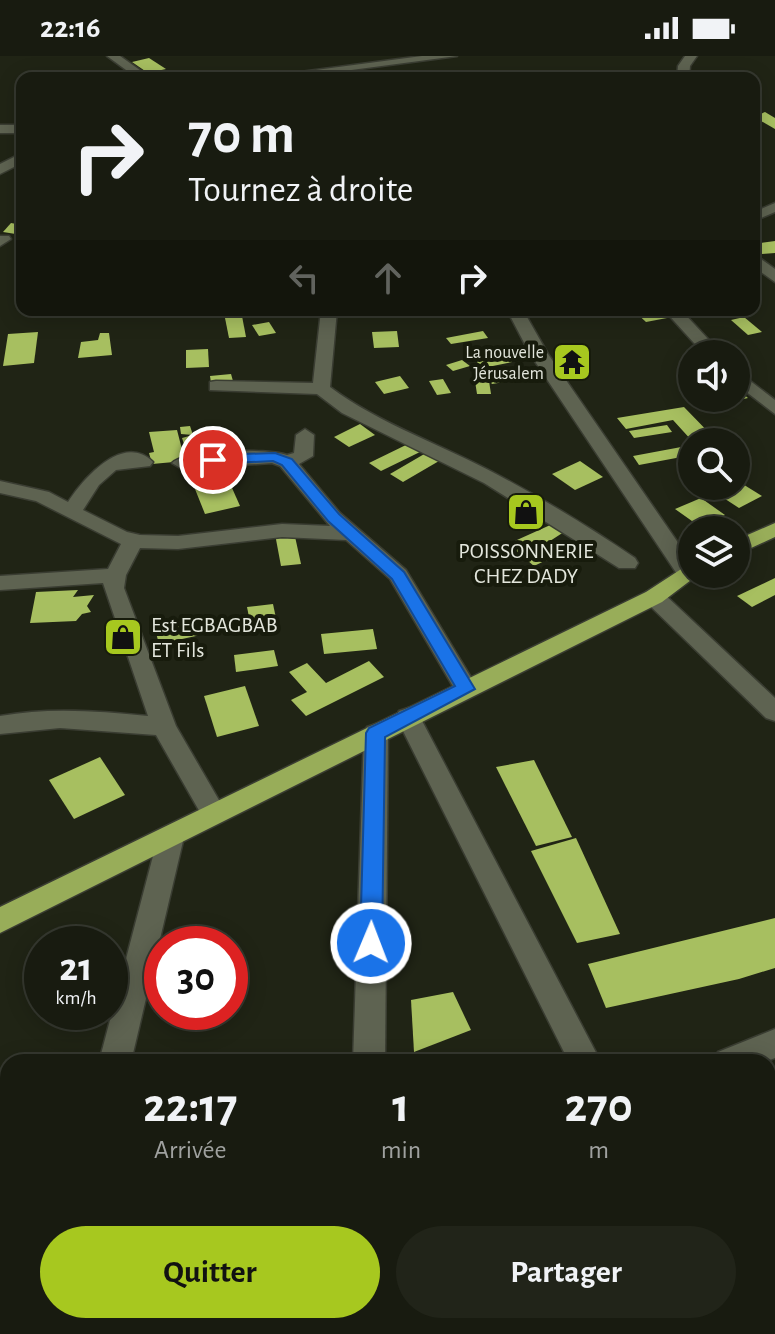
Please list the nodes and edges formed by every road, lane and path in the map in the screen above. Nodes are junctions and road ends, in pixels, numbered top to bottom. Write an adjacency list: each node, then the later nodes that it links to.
1 (113, 56): 5 (street)
2 (451, 56): 4 (street)
3 (318, 59): 4 (street)
4 (344, 67): 6 (street)
5 (136, 72)
6 (306, 72)
7 (328, 316): 13 (street)
8 (518, 316): 25 (street)
9 (678, 316): 10 (street)
10 (700, 340)
11 (216, 386): 13 (street)
12 (750, 387): 14 (street)
13 (321, 389): 26 (street)
14 (775, 409)
15 (305, 435): 17 (street)
16 (143, 462): 20 (street)
17 (287, 462): 18 (street); 22 (street)
18 (182, 463)
19 (0, 487): 20 (street)
20 (72, 511): 23 (street)
21 (775, 529): 24 (highway)
22 (354, 534): 23 (street); 31 (street)
23 (133, 541): 27 (street)
24 (750, 541)
25 (678, 555)
26 (627, 563)
27 (115, 575): 29 (street); 35 (street)
28 (678, 579): 30 (highway)
29 (0, 583)
30 (654, 597): 31 (highway); 32 (street)
31 (466, 689): 33 (highway)
32 (775, 712)
33 (408, 717): 36 (highway); 43 (street)
34 (0, 725): 35 (street)
35 (164, 727): 37 (street)
36 (376, 733): 37 (highway); 42 (street)
37 (214, 814): 38 (highway)
38 (171, 837): 39 (highway); 41 (street)
39 (0, 921)
40 (775, 1043): 44 (street)
41 (117, 1054)
42 (369, 1054)
43 (581, 1054)
44 (748, 1054)

